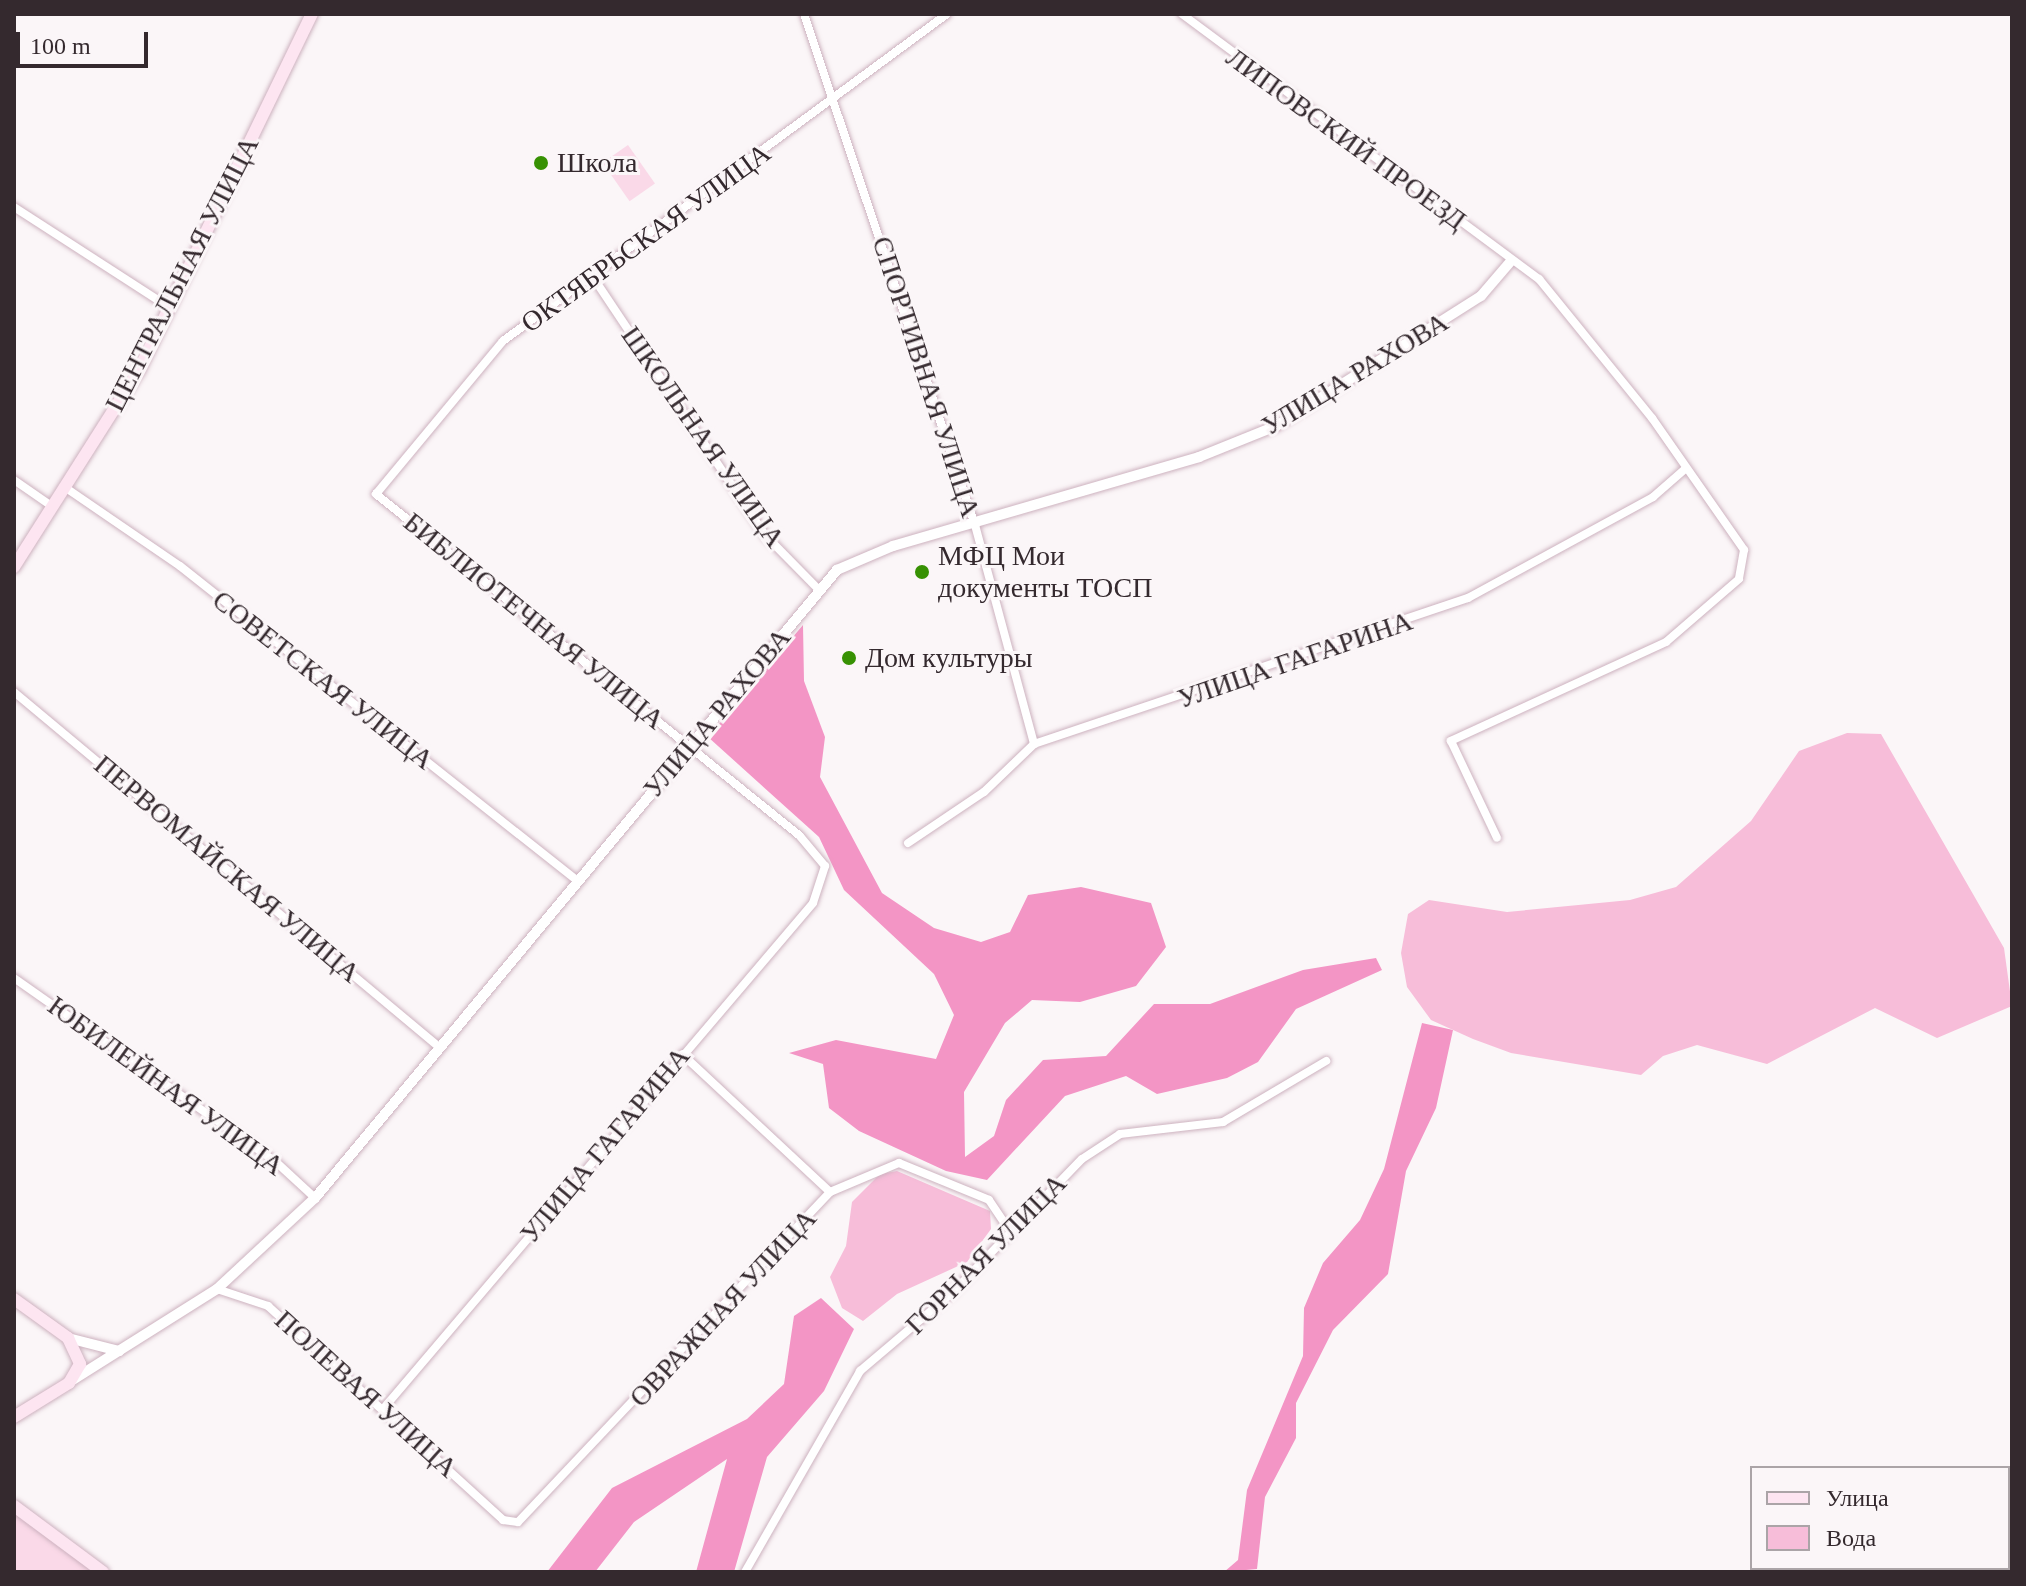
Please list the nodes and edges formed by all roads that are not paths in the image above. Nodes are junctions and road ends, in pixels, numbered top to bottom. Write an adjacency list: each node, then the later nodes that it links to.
1 (311, 14): 9 (main road, ЦЕНТРАЛЬНАЯ УЛИЦА)
2 (804, 14): 5 (street, СПОРТИВНАЯ УЛИЦА)
3 (947, 14): 5 (street, ОКТЯБРЬСКАЯ УЛИЦА)
4 (1182, 14): 7 (street, ЛИПОВСКИЙ ПРОЕЗД)
5 (836, 100): 8 (street, ОКТЯБРЬСКАЯ УЛИЦА); 15 (street, СПОРТИВНАЯ УЛИЦА)
6 (14, 207): 9 (street)
7 (1511, 261): 10 (street, ЛИПОВСКИЙ ПРОЕЗД); 15 (street, УЛИЦА РАХОВА)
8 (593, 277): 13 (street, ОКТЯБРЬСКАЯ УЛИЦА); 17 (street, ШКОЛЬНАЯ УЛИЦА)
9 (170, 308): 12 (main road, ЦЕНТРАЛЬНАЯ УЛИЦА)
10 (1684, 470): 19 (street, УЛИЦА ГАГАРИНА); 21 (street, ЛИПОВСКИЙ ПРОЕЗД)
11 (14, 480): 14 (street)
12 (66, 488): 14 (main road, ЦЕНТРАЛЬНАЯ УЛИЦА); 23 (street, СОВЕТСКАЯ УЛИЦА)
13 (376, 494): 20 (street, БИБЛИОТЕЧНАЯ УЛИЦА)
14 (53, 507): 16 (main road, ЦЕНТРАЛЬНАЯ УЛИЦА)
15 (975, 525): 17 (street, УЛИЦА РАХОВА); 19 (street, СПОРТИВНАЯ УЛИЦА)
16 (14, 567)
17 (820, 591): 20 (street, УЛИЦА РАХОВА)
18 (14, 692): 26 (street, ПЕРВОМАЙСКАЯ УЛИЦА)
19 (1034, 744): 22 (street, УЛИЦА ГАГАРИНА)
20 (689, 746): 23 (street, УЛИЦА РАХОВА); 24 (street, БИБЛИОТЕЧНАЯ УЛИЦА)
21 (1497, 838)
22 (908, 843)
23 (575, 879): 26 (street, УЛИЦА РАХОВА)
24 (825, 879): 27 (street, УЛИЦА ГАГАРИНА)
25 (14, 978): 30 (street, ЮБИЛЕЙНАЯ УЛИЦА)
26 (439, 1047): 30 (street, УЛИЦА РАХОВА)
27 (682, 1054): 29 (street, ОВРАЖНАЯ УЛИЦА); 37 (street, УЛИЦА ГАГАРИНА)
28 (1326, 1061): 31 (street, ГОРНАЯ УЛИЦА)
29 (830, 1192): 31 (street); 40 (street, ОВРАЖНАЯ УЛИЦА)
30 (315, 1198): 32 (street, УЛИЦА РАХОВА)
31 (1008, 1228): 42 (street, ГОРНАЯ УЛИЦА)
32 (217, 1289): 35 (street, УЛИЦА РАХОВА); 37 (street, ПОЛЕВАЯ УЛИЦА)
33 (14, 1299): 34 (main road)
34 (68, 1338): 35 (street); 36 (main road)
35 (119, 1351): 36 (street, УЛИЦА РАХОВА)
36 (69, 1383): 38 (main road)
37 (383, 1409): 40 (street, ПОЛЕВАЯ УЛИЦА)
38 (14, 1417)
39 (14, 1506): 41 (main road)
40 (503, 1520)
41 (103, 1572)
42 (745, 1572)

